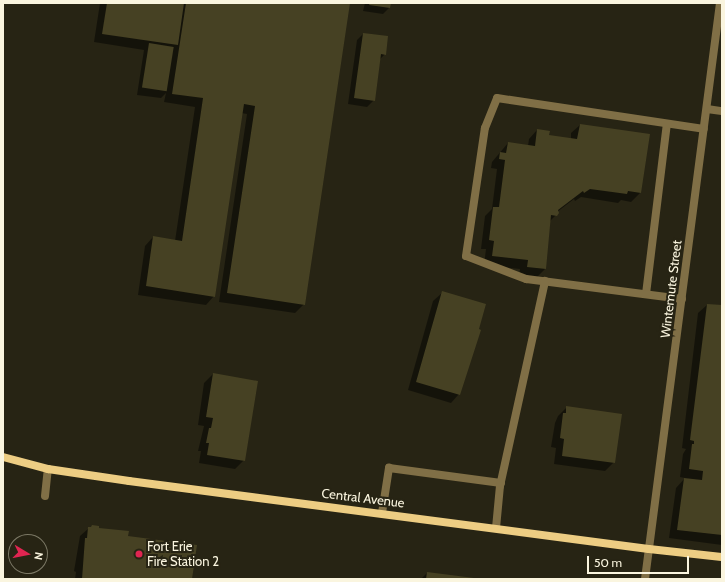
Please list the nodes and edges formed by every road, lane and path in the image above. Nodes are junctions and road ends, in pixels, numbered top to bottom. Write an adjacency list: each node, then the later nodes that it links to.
1 (720, 3): 2 (street, Wintemute Street)
2 (707, 109): 3 (street); 5 (street, Wintemute Street)
3 (722, 111)
4 (667, 124): 5 (street); 6 (street); 7 (street)
5 (704, 129): 8 (street, Wintemute Street)
6 (545, 281): 7 (street); 11 (street)
7 (646, 294): 8 (street)
8 (682, 298): 15 (street, Wintemute Street)
9 (3, 457): 10 (main road, Central Avenue)
10 (48, 469): 12 (street); 13 (main road, Central Avenue)
11 (501, 483): 13 (street); 14 (street)
12 (45, 496)
13 (382, 513): 14 (main road, Central Avenue)
14 (496, 528): 15 (main road, Central Avenue)
15 (649, 549): 16 (main road, Central Avenue); 17 (street, Wintemute Street)
16 (722, 557)
17 (645, 579)

